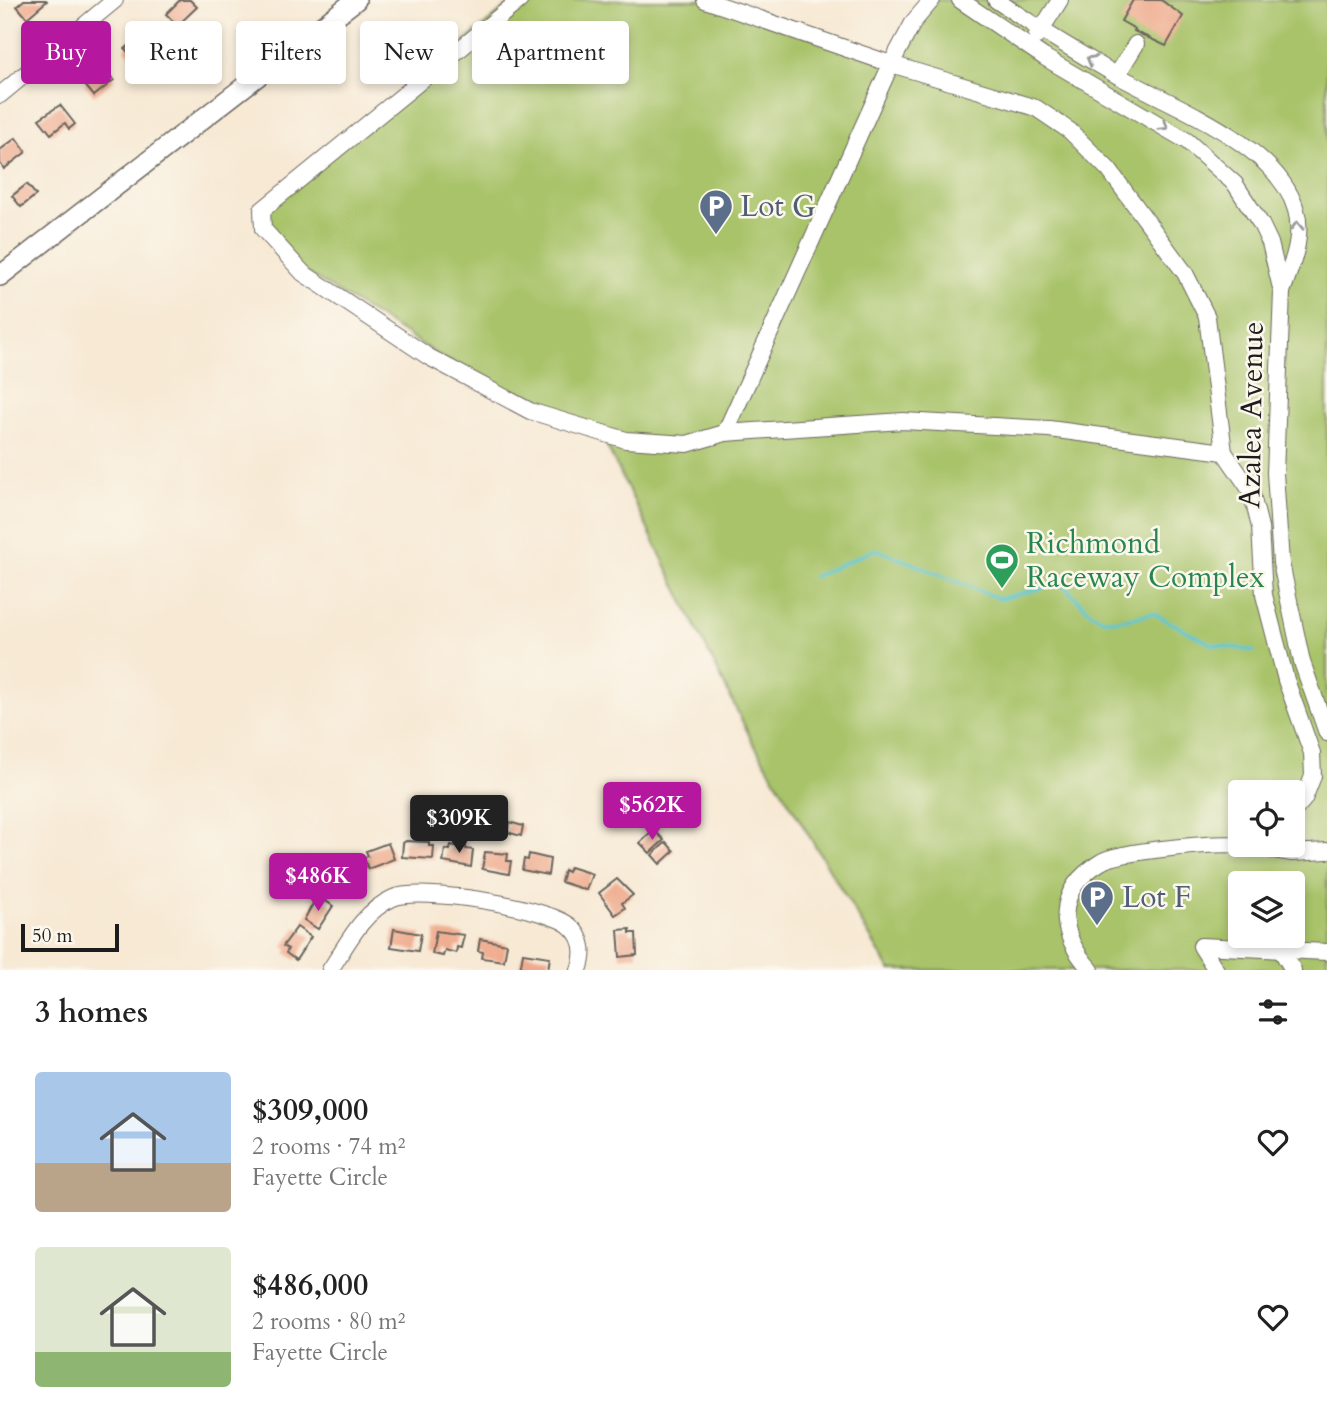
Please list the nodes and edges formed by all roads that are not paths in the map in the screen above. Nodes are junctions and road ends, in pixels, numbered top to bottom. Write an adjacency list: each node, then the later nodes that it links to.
1 (115, 0): 14 (street)
2 (356, 0): 15 (main road)
3 (520, 0): 17 (street)
4 (705, 0): 12 (street)
5 (932, 0): 12 (street)
6 (960, 0): 11 (street, Azalea Avenue)
7 (996, 0): 9 (street, Azalea Avenue)
8 (1060, 0): 9 (street)
9 (1041, 30): 11 (street); 13 (street, Azalea Avenue, one-way to 9)
10 (1136, 44): 13 (street)
11 (1030, 47): 16 (street, Azalea Avenue, one-way to 16)
12 (891, 64): 17 (street); 18 (street)
13 (1116, 75): 16 (street, Azalea Avenue, one-way to 13)
14 (0, 95)
15 (0, 276)
16 (1282, 292): 19 (street, Azalea Avenue)
17 (725, 433): 18 (street)
18 (1224, 452): 20 (street)
19 (1327, 733)
20 (1305, 796)
21 (1228, 845): 28 (street)
22 (1327, 851): 23 (street)
23 (1305, 852)
24 (1281, 950): 25 (street); 29 (street); 30 (street)
25 (1327, 952)
26 (330, 970): 27 (street)
27 (579, 970)
28 (1091, 970)
29 (1216, 970)
30 (1293, 970)

